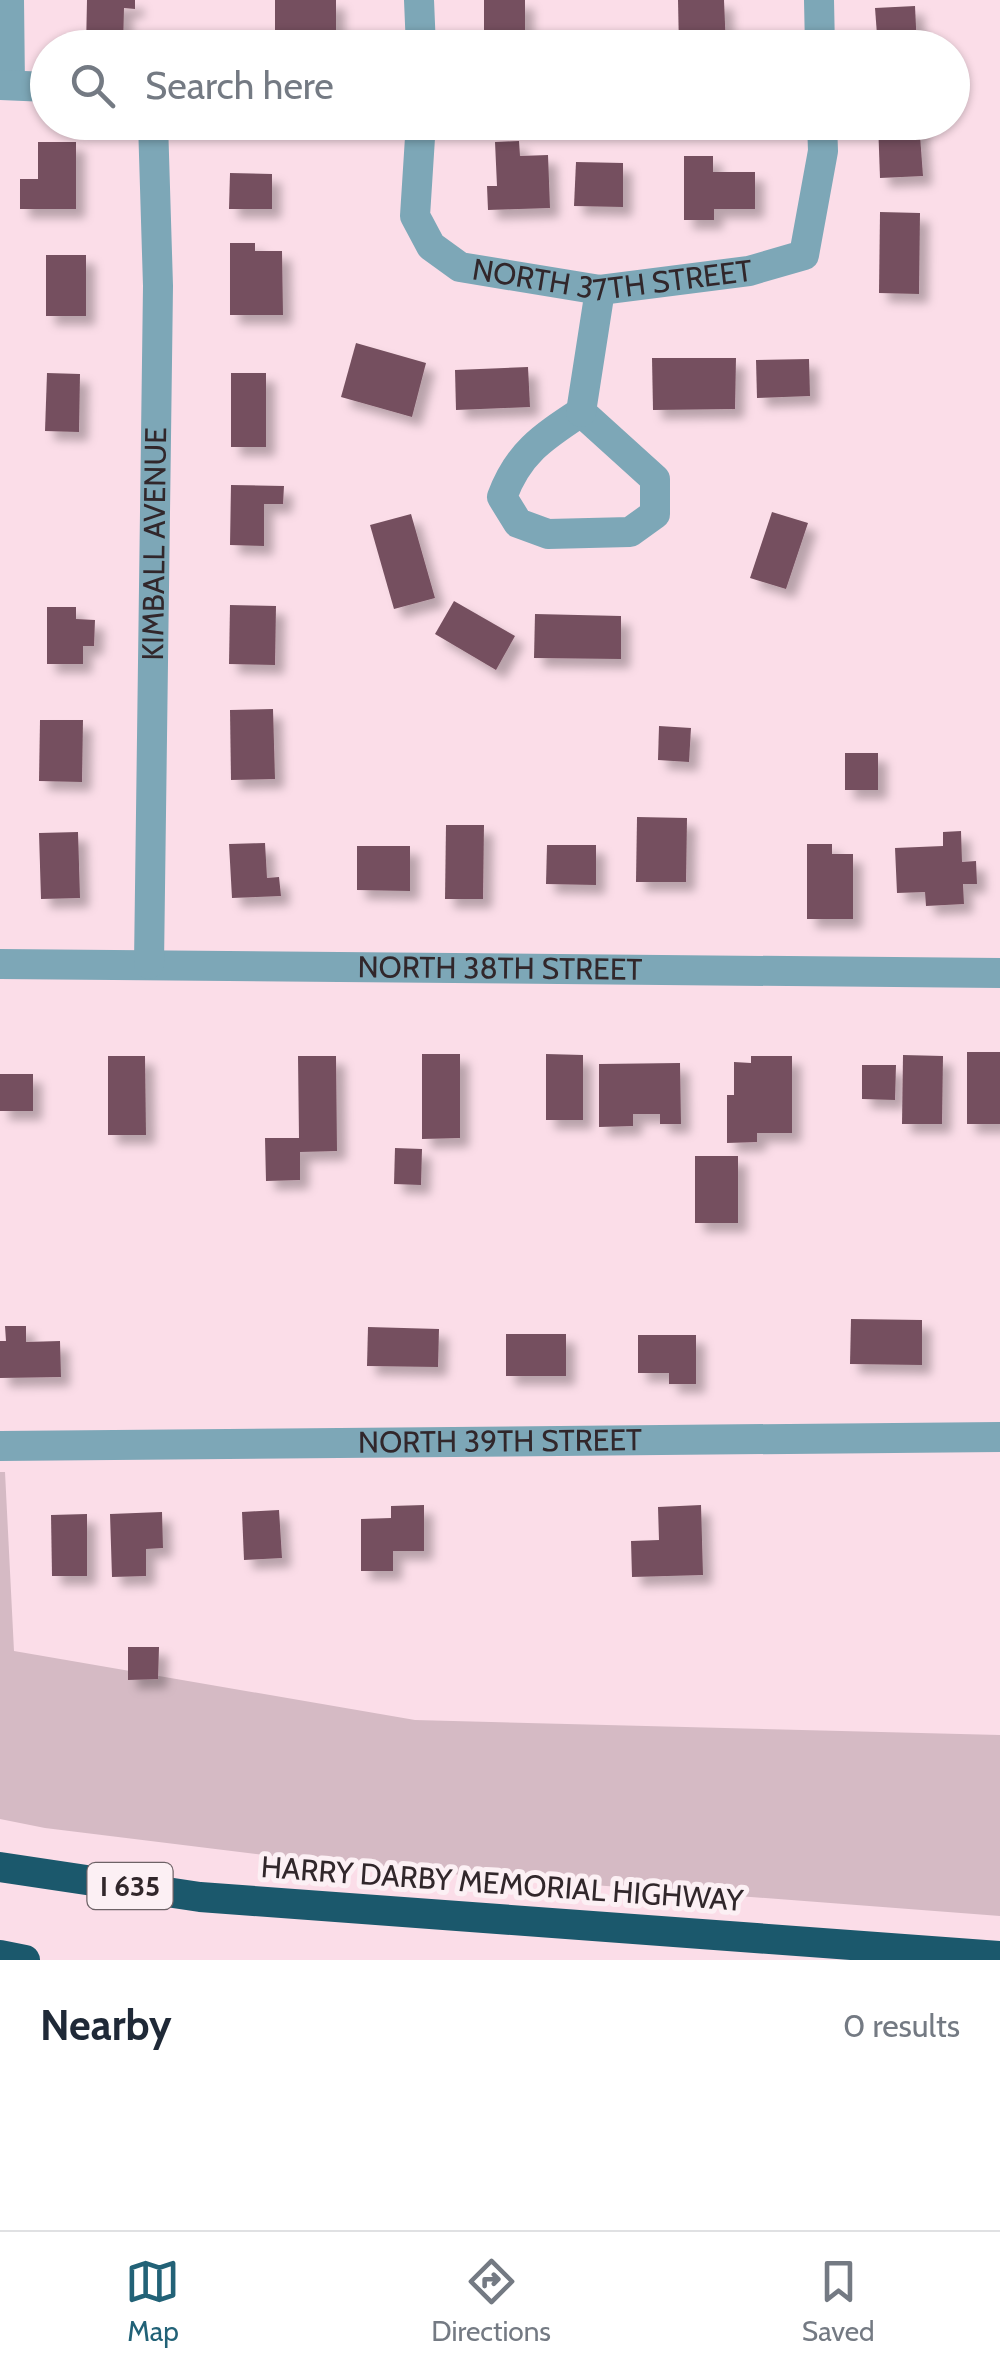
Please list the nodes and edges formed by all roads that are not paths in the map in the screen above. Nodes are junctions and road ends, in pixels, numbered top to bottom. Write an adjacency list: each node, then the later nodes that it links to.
1 (8, 0): 6 (street)
2 (419, 0): 4 (street)
3 (819, 0): 5 (street)
4 (420, 30)
5 (820, 30)
6 (5, 85): 7 (street)
7 (30, 86)
8 (154, 140): 14 (street, KIMBALL AVENUE)
9 (420, 140): 11 (street, NORTH 37TH STREET)
10 (823, 140): 11 (street, NORTH 37TH STREET)
11 (600, 290): 12 (street)
12 (581, 412): 12 (street)
13 (0, 964): 14 (street, NORTH 38TH STREET)
14 (149, 964): 15 (street, NORTH 38TH STREET)
15 (1000, 972)
16 (1000, 1437): 17 (street, NORTH 39TH STREET)
17 (0, 1446)
18 (0, 1868): 20 (highway, HARRY DARBY MEMORIAL HIGHWAY / I 635)
19 (0, 1955): 21 (highway)
20 (1000, 1956)
21 (25, 1960)

